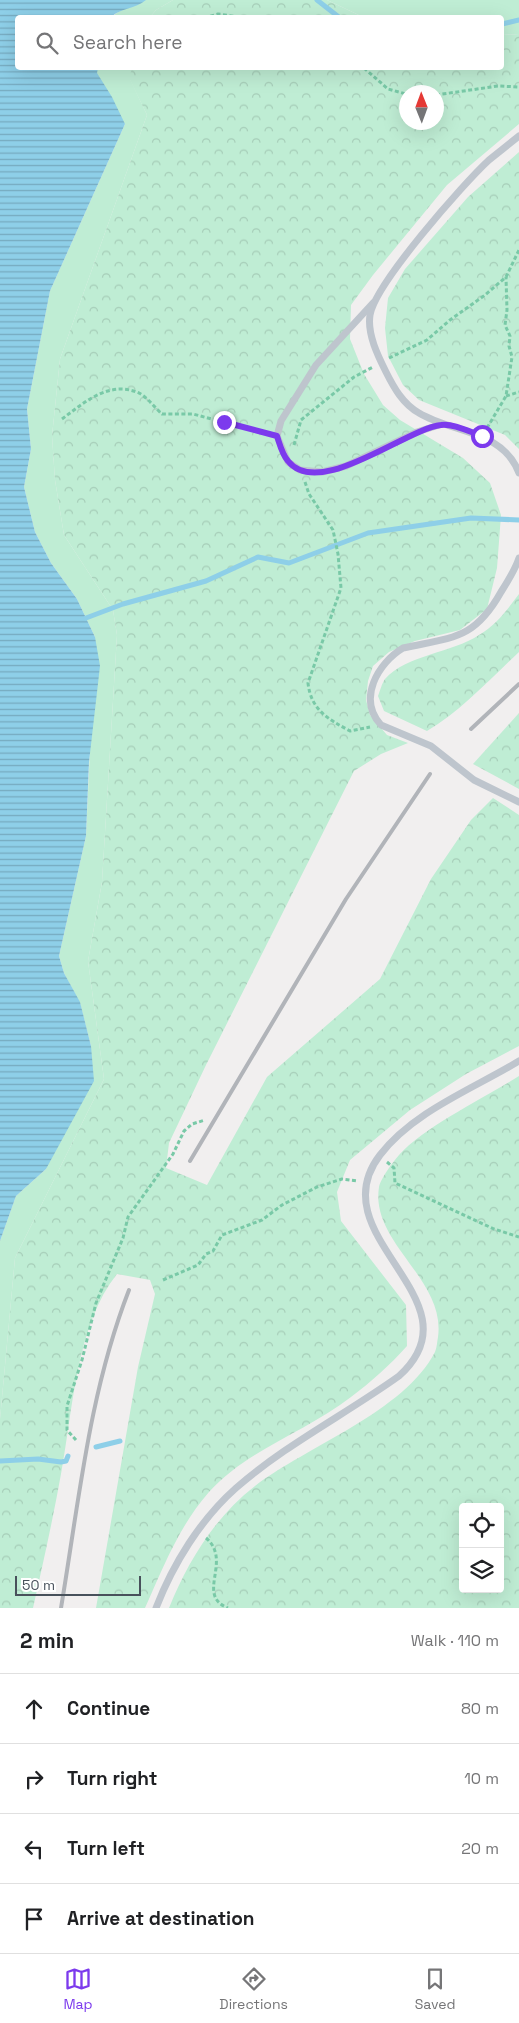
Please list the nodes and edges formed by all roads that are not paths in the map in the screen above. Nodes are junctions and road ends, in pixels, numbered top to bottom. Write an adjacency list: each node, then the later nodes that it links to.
1 (519, 136): 2 (lane)
2 (373, 303): 3 (lane); 3 (lane)
3 (442, 424): 4 (lane)
4 (519, 473)
5 (519, 558): 6 (lane)
6 (519, 802)
7 (519, 1062): 8 (lane)
8 (156, 1608)

